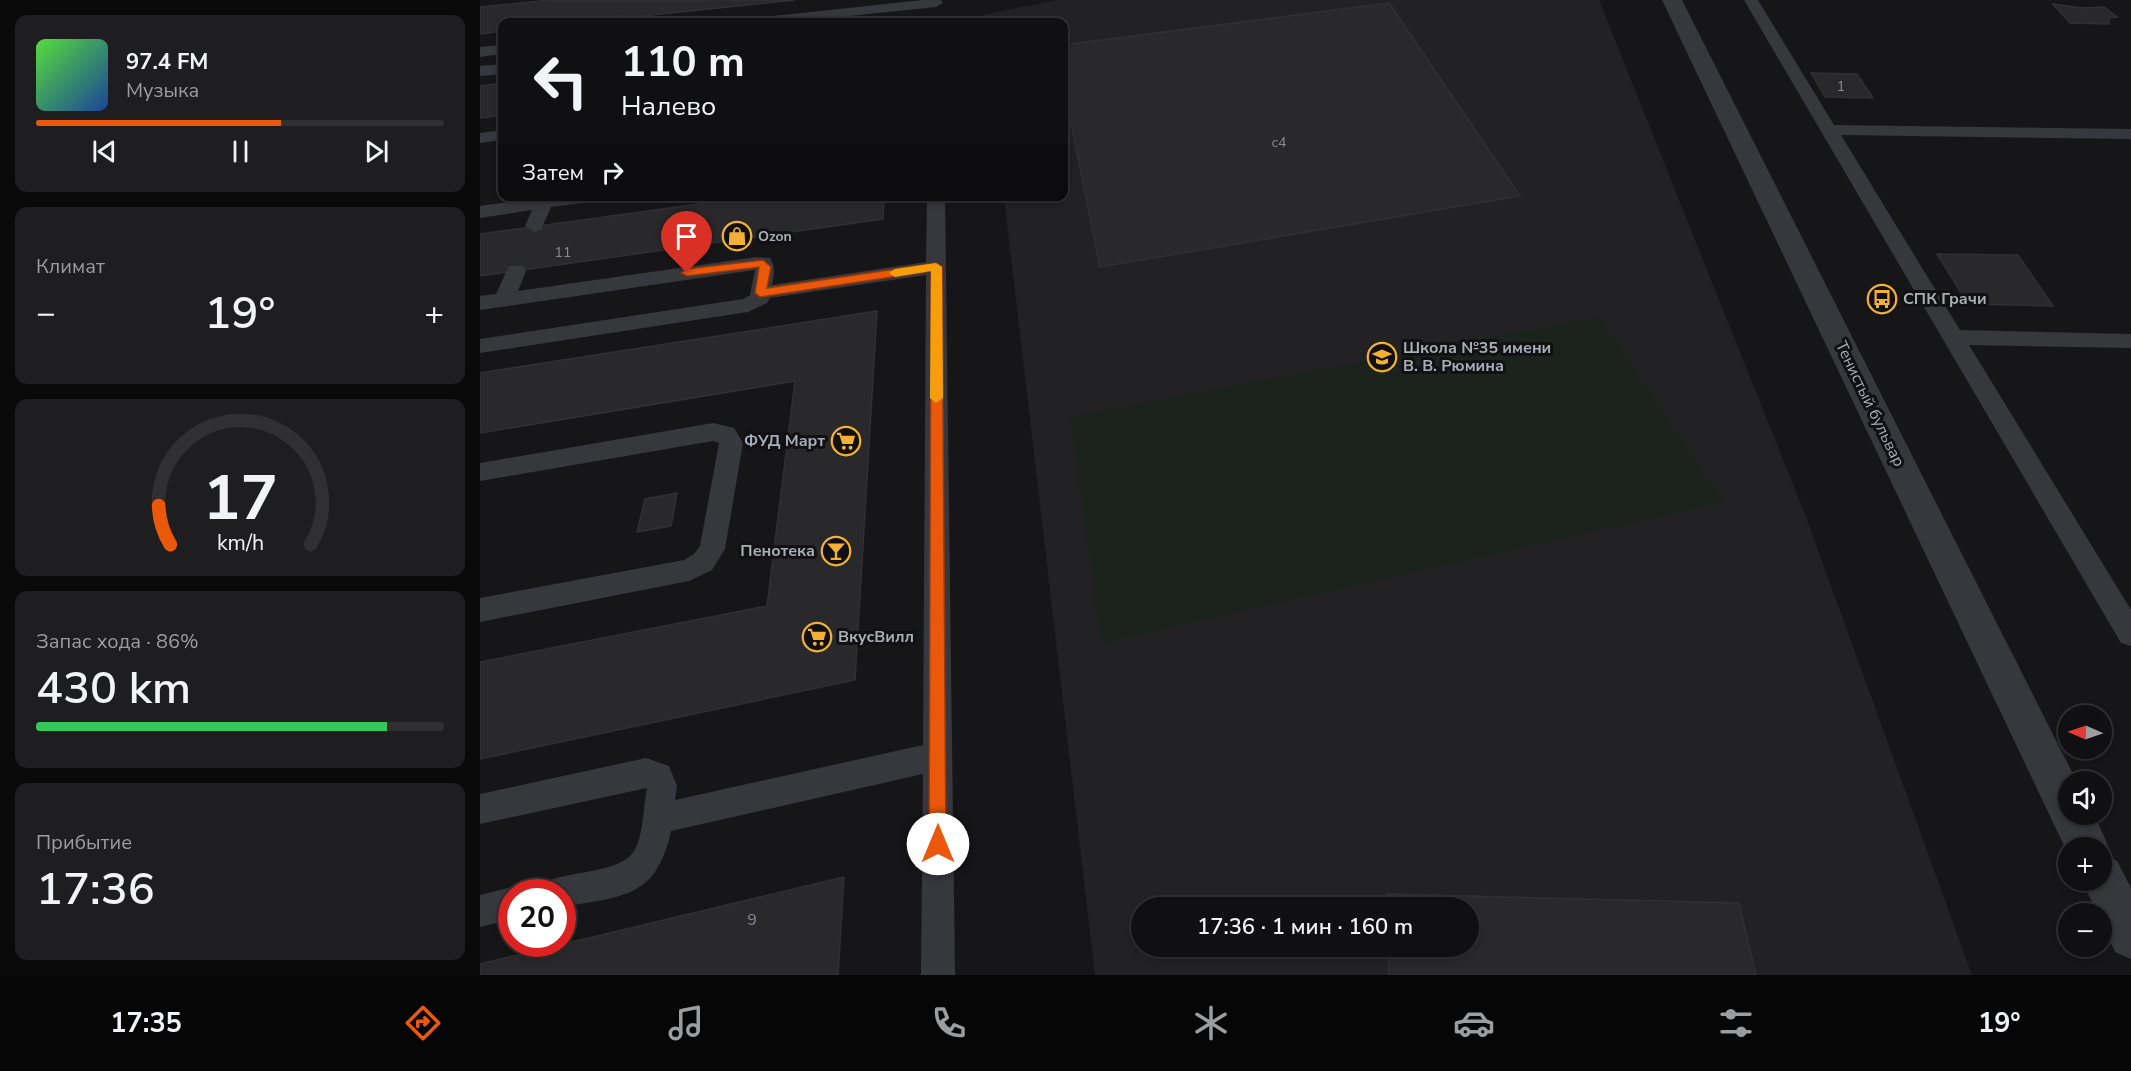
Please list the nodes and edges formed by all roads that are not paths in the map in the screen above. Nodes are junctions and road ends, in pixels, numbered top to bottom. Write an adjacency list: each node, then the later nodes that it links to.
1 (1672, 0): 31 (street, Тенистый бульвар)
2 (1751, 0): 10 (lane)
3 (936, 2): 4 (lane); 5 (lane)
4 (823, 18)
5 (936, 18)
6 (498, 50): 7 (lane)
7 (480, 52)
8 (498, 69): 9 (lane)
9 (480, 71)
10 (1829, 130): 11 (lane); 24 (lane)
11 (2131, 134)
12 (498, 136): 13 (lane)
13 (480, 138)
14 (557, 201): 16 (lane)
15 (936, 201): 19 (lane)
16 (544, 203): 17 (lane); 18 (lane)
17 (480, 212)
18 (534, 226)
19 (936, 267): 21 (lane); 30 (lane)
20 (516, 271): 22 (lane)
21 (760, 293): 22 (lane); 26 (lane)
22 (504, 299): 23 (lane)
23 (480, 303)
24 (1954, 337): 25 (lane); 29 (lane)
25 (2131, 341)
26 (480, 346)
27 (480, 472): 28 (lane)
28 (480, 610)
29 (2131, 634)
30 (937, 756): 33 (lane); 39 (lane)
31 (2058, 788)
32 (480, 809): 33 (lane)
33 (656, 819): 34 (lane)
34 (576, 888)
35 (2109, 891): 38 (street)
36 (498, 906): 37 (lane)
37 (480, 911)
38 (2131, 936)
39 (938, 975)

